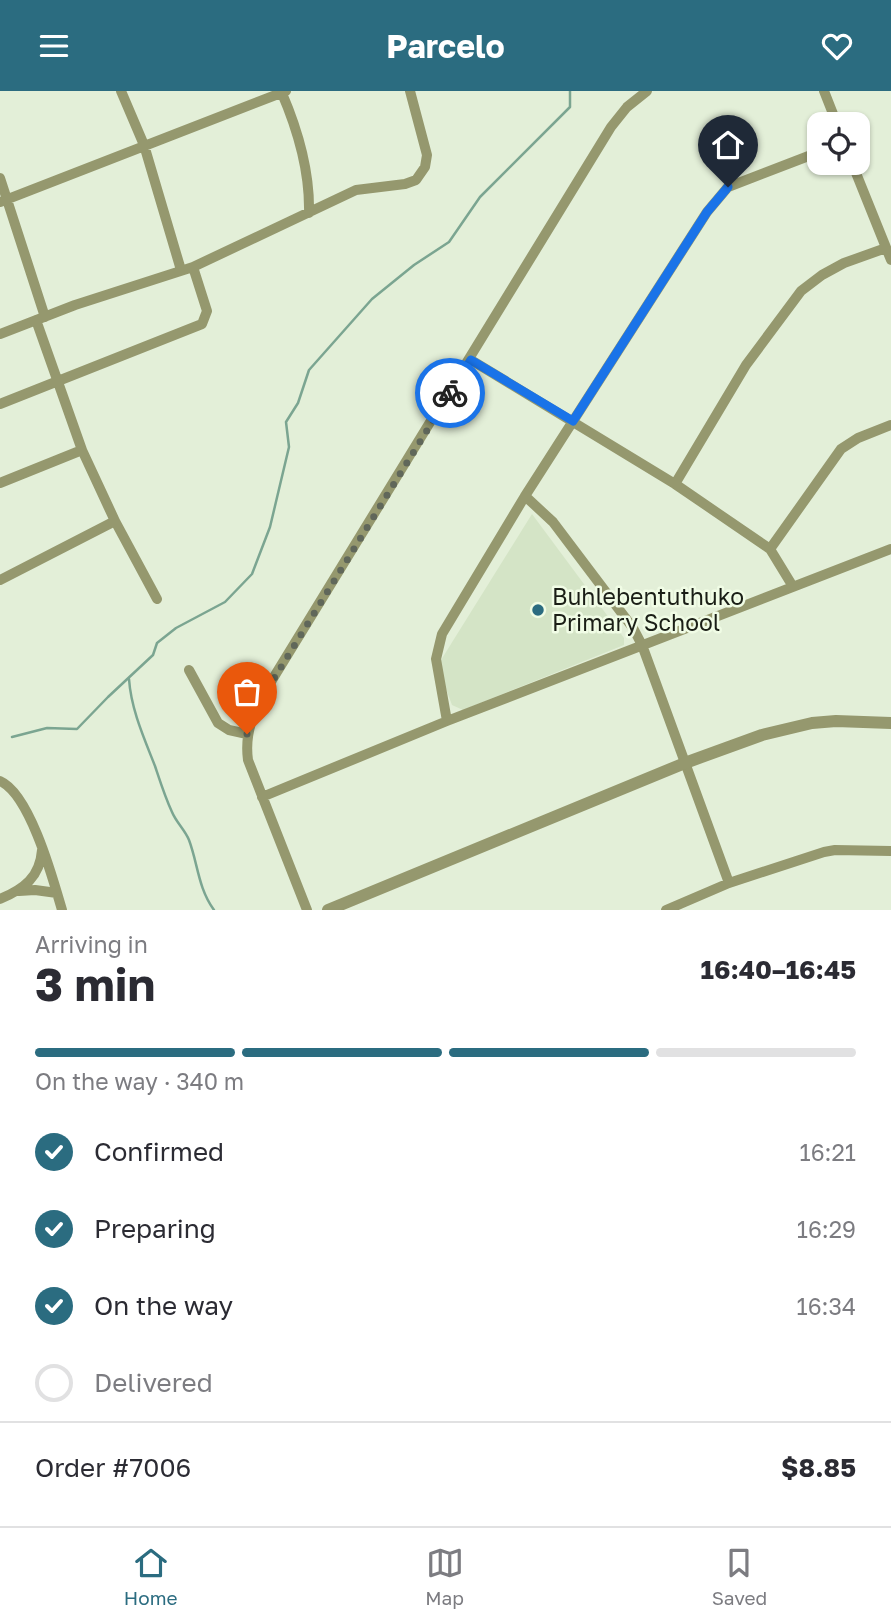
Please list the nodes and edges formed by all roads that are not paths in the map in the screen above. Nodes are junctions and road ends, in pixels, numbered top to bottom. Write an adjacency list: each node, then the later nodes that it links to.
1 (121, 91): 7 (street)
2 (283, 91): 7 (street); 12 (street)
3 (410, 91): 12 (street)
4 (647, 91): 19 (street)
5 (824, 91): 6 (street)
6 (832, 112)
7 (144, 145): 11 (street); 16 (street)
8 (807, 157): 22 (street)
9 (857, 175): 13 (street)
10 (0, 177): 11 (street)
11 (4, 200): 17 (street)
12 (309, 213): 15 (street)
13 (886, 248): 14 (street); 26 (street)
14 (891, 260)
15 (193, 267): 16 (street); 20 (street)
16 (181, 269): 17 (street)
17 (40, 318): 18 (street); 20 (street)
18 (0, 334)
19 (471, 360): 22 (street); 38 (street)
20 (58, 382): 21 (street); 24 (street)
21 (0, 404)
22 (573, 421): 26 (street); 27 (street)
23 (891, 425): 29 (street)
24 (82, 450): 25 (street); 28 (street)
25 (0, 484)
26 (674, 484): 29 (street)
27 (525, 496): 34 (street); 36 (street)
28 (115, 521): 31 (street); 33 (street)
29 (770, 549): 32 (street)
30 (891, 549): 32 (street)
31 (0, 580)
32 (792, 585): 34 (street)
33 (157, 599)
34 (642, 645): 36 (street); 39 (street)
35 (189, 670): 38 (street)
36 (447, 721): 41 (street)
37 (891, 723): 39 (street)
38 (247, 734): 41 (street)
39 (685, 763): 44 (street); 50 (street)
40 (0, 781): 42 (street)
41 (262, 797): 49 (street)
42 (42, 847): 45 (street); 46 (street)
43 (891, 851): 44 (street)
44 (729, 883): 51 (street)
45 (19, 891): 46 (street); 47 (street)
46 (57, 894): 48 (street)
47 (0, 899)
48 (62, 910)
49 (307, 910)
50 (328, 910)
51 (666, 910)

